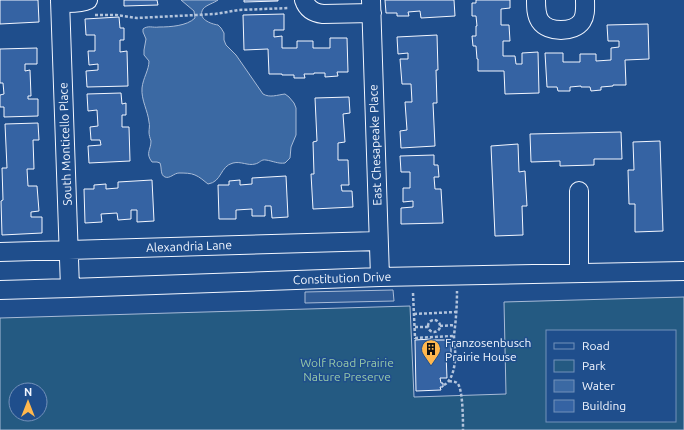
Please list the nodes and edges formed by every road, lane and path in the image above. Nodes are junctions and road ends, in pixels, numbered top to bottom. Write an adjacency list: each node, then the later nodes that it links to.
1 (536, 0): 2 (street)
2 (585, 0)
3 (60, 2): 6 (street); 9 (street, South Monticello Place)
4 (306, 4): 5 (street, East Chesapeake Place); 6 (path)
5 (371, 7): 8 (street, East Chesapeake Place)
6 (90, 8)
7 (579, 191): 12 (street)
8 (378, 241): 9 (street, Alexandria Lane); 15 (street, East Chesapeake Place)
9 (68, 250): 10 (street, Alexandria Lane); 16 (street, South Monticello Place)
10 (0, 252)
11 (684, 271): 12 (street, Constitution Drive)
12 (579, 273): 13 (street, Constitution Drive)
13 (457, 275): 14 (street, Constitution Drive); 18 (path)
14 (412, 276): 15 (street, Constitution Drive); 19 (path)
15 (380, 277): 16 (street, Constitution Drive)
16 (70, 288): 17 (street, Constitution Drive)
17 (0, 290)
18 (456, 312): 19 (path); 21 (path)
19 (414, 314): 22 (path)
20 (440, 326): 21 (path); 23 (path); 23 (path)
21 (455, 326): 24 (path)
22 (415, 327): 23 (path); 24 (path)
23 (428, 327)
24 (454, 336): 25 (path)
25 (449, 381): 26 (path); 27 (path)
26 (444, 385)
27 (463, 430)

